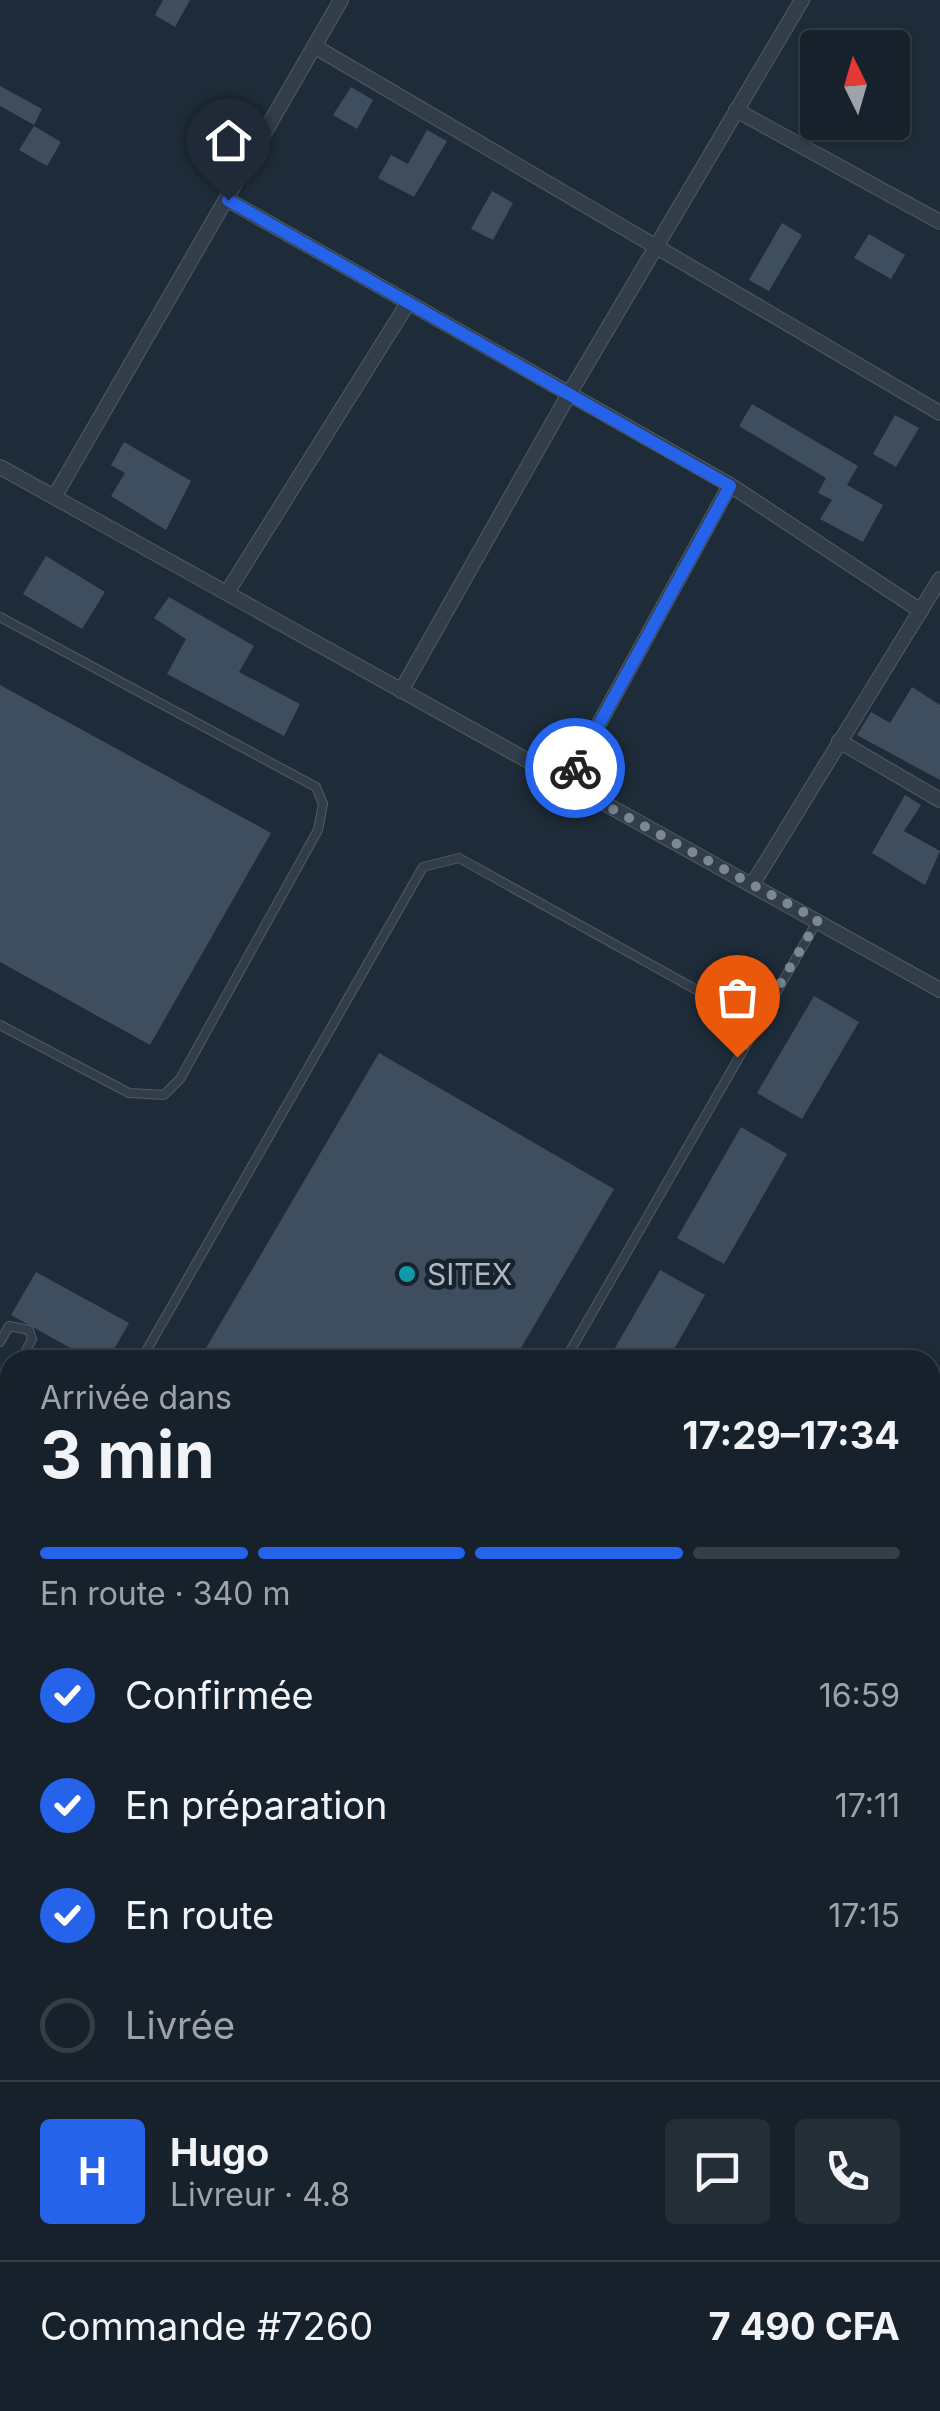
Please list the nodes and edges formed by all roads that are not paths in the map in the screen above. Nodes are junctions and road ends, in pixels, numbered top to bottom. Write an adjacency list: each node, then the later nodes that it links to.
1 (342, 0): 3 (street)
2 (802, 0): 4 (street)
3 (317, 48): 5 (street); 7 (street)
4 (736, 110): 6 (street); 7 (street)
5 (228, 200): 8 (street); 13 (street)
6 (940, 222)
7 (656, 246): 9 (street); 10 (street)
8 (408, 302): 9 (street); 15 (street)
9 (569, 394): 12 (street); 18 (street)
10 (940, 413)
11 (0, 466): 13 (street)
12 (730, 486): 16 (street); 20 (street)
13 (56, 494): 15 (street)
14 (938, 589): 16 (street)
15 (228, 591): 18 (street)
16 (920, 611): 19 (street)
17 (0, 617): 26 (lane)
18 (401, 691): 20 (street)
19 (839, 741): 21 (street); 22 (street)
20 (566, 784): 22 (street)
21 (940, 800)
22 (752, 885): 23 (street)
23 (818, 920): 24 (street); 25 (lane)
24 (940, 990)
25 (756, 1023): 29 (lane); 30 (lane)
26 (0, 1025)
27 (0, 1342): 28 (lane)
28 (25, 1350)
29 (147, 1350)
30 (572, 1350)

